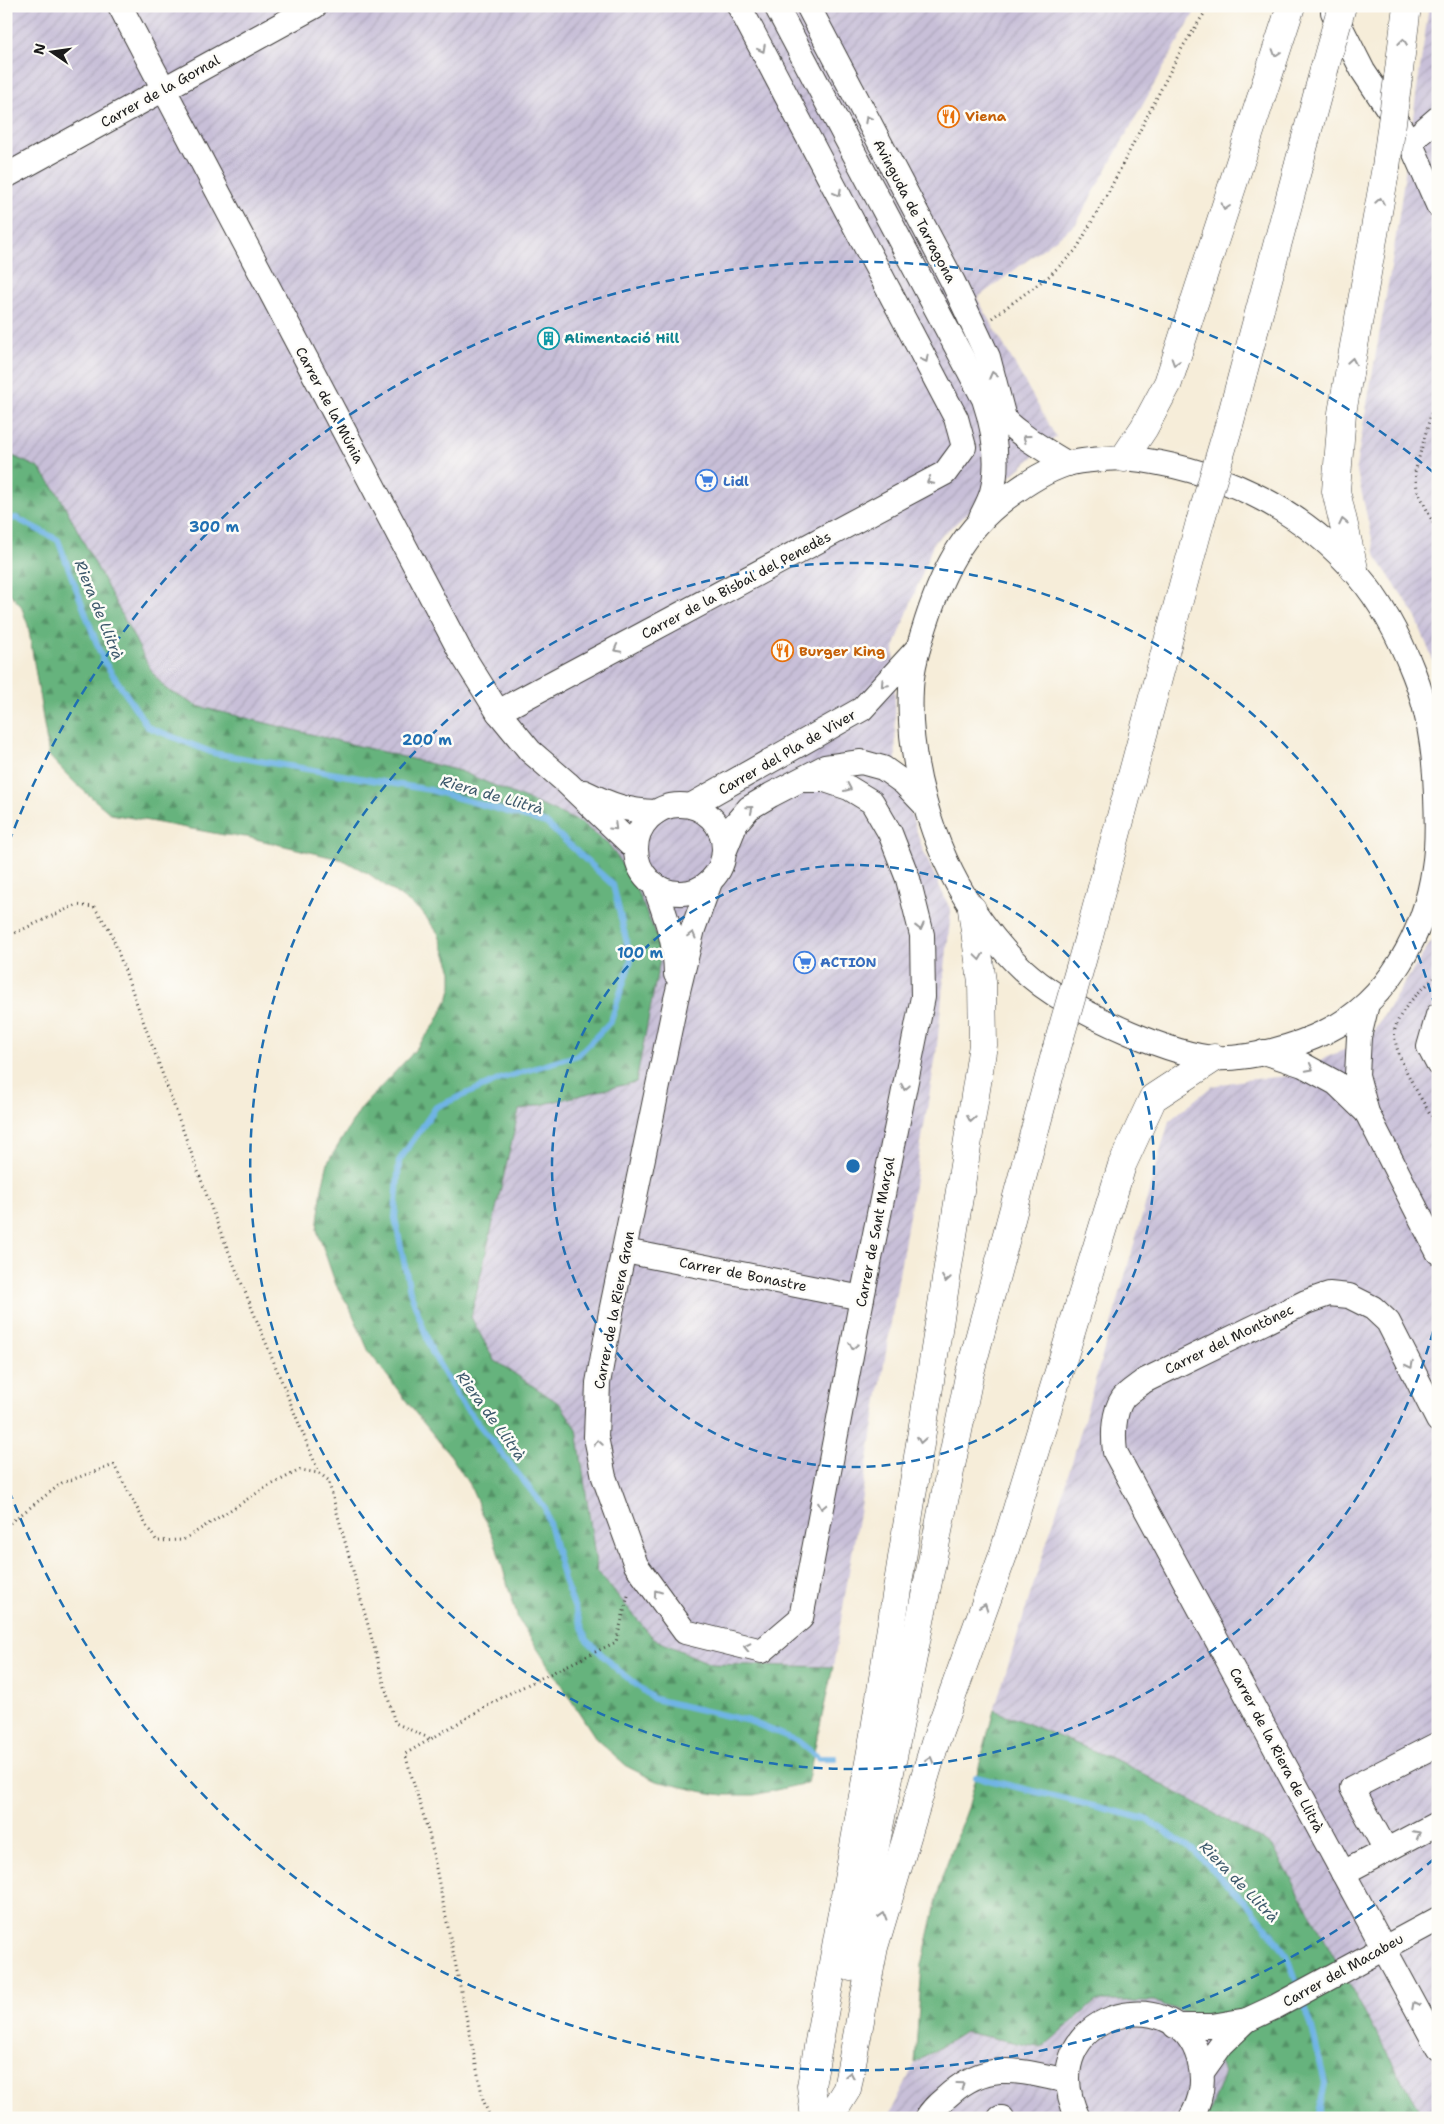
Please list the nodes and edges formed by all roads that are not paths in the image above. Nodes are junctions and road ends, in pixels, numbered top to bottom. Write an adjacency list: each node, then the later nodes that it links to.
1 (120, 6): 10 (street, Carrer de la Múnia)
2 (314, 6): 10 (street, Carrer de la Gornal)
3 (739, 6): 15 (street, one-way to 15)
4 (776, 6): 16 (street, Avinguda de Tarragona)
5 (808, 6): 17 (street, Avinguda de Tarragona, one-way to 5)
6 (1291, 6): 19 (highway, one-way to 19)
7 (1330, 6): 12 (street)
8 (1342, 6): 62 (highway, bridge)
9 (1407, 6): 22 (highway, one-way to 9, bridge)
10 (164, 90): 13 (street, Carrer de la Gornal); 24 (street, Carrer de la Múnia)
11 (1438, 118): 12 (street)
12 (1410, 142): 14 (street)
13 (6, 176)
14 (1438, 205)
15 (878, 270): 18 (street); 24 (street, Carrer de la Bisbal del Penedès, one-way to 24)
16 (984, 399): 17 (street, Avinguda de Tarragona); 18 (street, Avinguda de Tarragona)
17 (1005, 422): 20 (street, Avinguda de Tarragona, one-way to 17)
18 (995, 457): 21 (street, Avinguda de Tarragona)
19 (1124, 458): 20 (street); 22 (street)
20 (1068, 464): 21 (street)
21 (980, 519): 23 (street)
22 (1354, 569): 25 (street)
23 (918, 648): 28 (street); 29 (street, Carrer del Pla de Viver, one-way to 29)
24 (498, 712): 27 (street, Carrer de la Múnia)
25 (1434, 730): 33 (street)
26 (801, 780): 28 (street, Carrer del Pla de Viver); 32 (street, Carrer del Pla de Viver, one-way to 26); 46 (street, Carrer de Sant Marçal, one-way to 46)
27 (567, 783): 30 (street, Carrer de la Múnia); 31 (street, Carrer de la Múnia, one-way to 31)
28 (925, 805): 36 (street)
29 (692, 806): 30 (street); 32 (street)
30 (656, 812): 31 (street)
31 (635, 848): 35 (street)
32 (725, 850): 34 (street)
33 (1436, 866): 38 (street)
34 (710, 882): 35 (street); 37 (street, Carrer de la Riera Gran, one-way to 34)
35 (654, 884): 37 (street, Carrer de la Riera Gran)
36 (972, 909): 42 (street); 61 (highway, one-way to 61)
37 (676, 999): 44 (street, Carrer de la Riera Gran)
38 (1367, 1004): 40 (street); 43 (street)
39 (1438, 1015): 41 (street)
40 (1264, 1052): 42 (street); 43 (street, one-way to 43)
41 (1433, 1056)
42 (1214, 1058): 63 (highway, one-way to 42)
43 (1367, 1113): 45 (street)
44 (625, 1251): 46 (street, Carrer de Bonastre); 49 (street, Carrer de la Riera Gran, one-way to 44)
45 (1438, 1252)
46 (862, 1298): 49 (street, Carrer de Sant Marçal, one-way to 49)
47 (1438, 1420): 48 (street, Carrer del Montònec, one-way to 47)
48 (1116, 1452): 53 (street, Carrer de la Riera de Llitrà)
49 (685, 1632)
50 (1438, 1744): 52 (street)
51 (1438, 1823): 52 (street, one-way to 51)
52 (1386, 1850): 53 (street)
53 (1343, 1873): 55 (street, Carrer de la Riera de Llitrà)
54 (1438, 1919): 55 (street, Carrer del Macabeu)
55 (1384, 1948): 56 (street, Carrer del Macabeu); 58 (street, Carrer de la Riera de Llitrà, one-way to 55)
56 (1247, 2020): 57 (street, Carrer del Macabeu); 59 (street, Carrer del Macabeu)
57 (1175, 2026): 59 (street); 60 (street)
58 (1438, 2048)
59 (1202, 2072): 66 (street)
60 (1068, 2081): 64 (street, one-way to 60); 65 (street)
61 (816, 2118)
62 (821, 2118)
63 (829, 2118)
64 (926, 2118)
65 (1078, 2118)
66 (1192, 2118)

